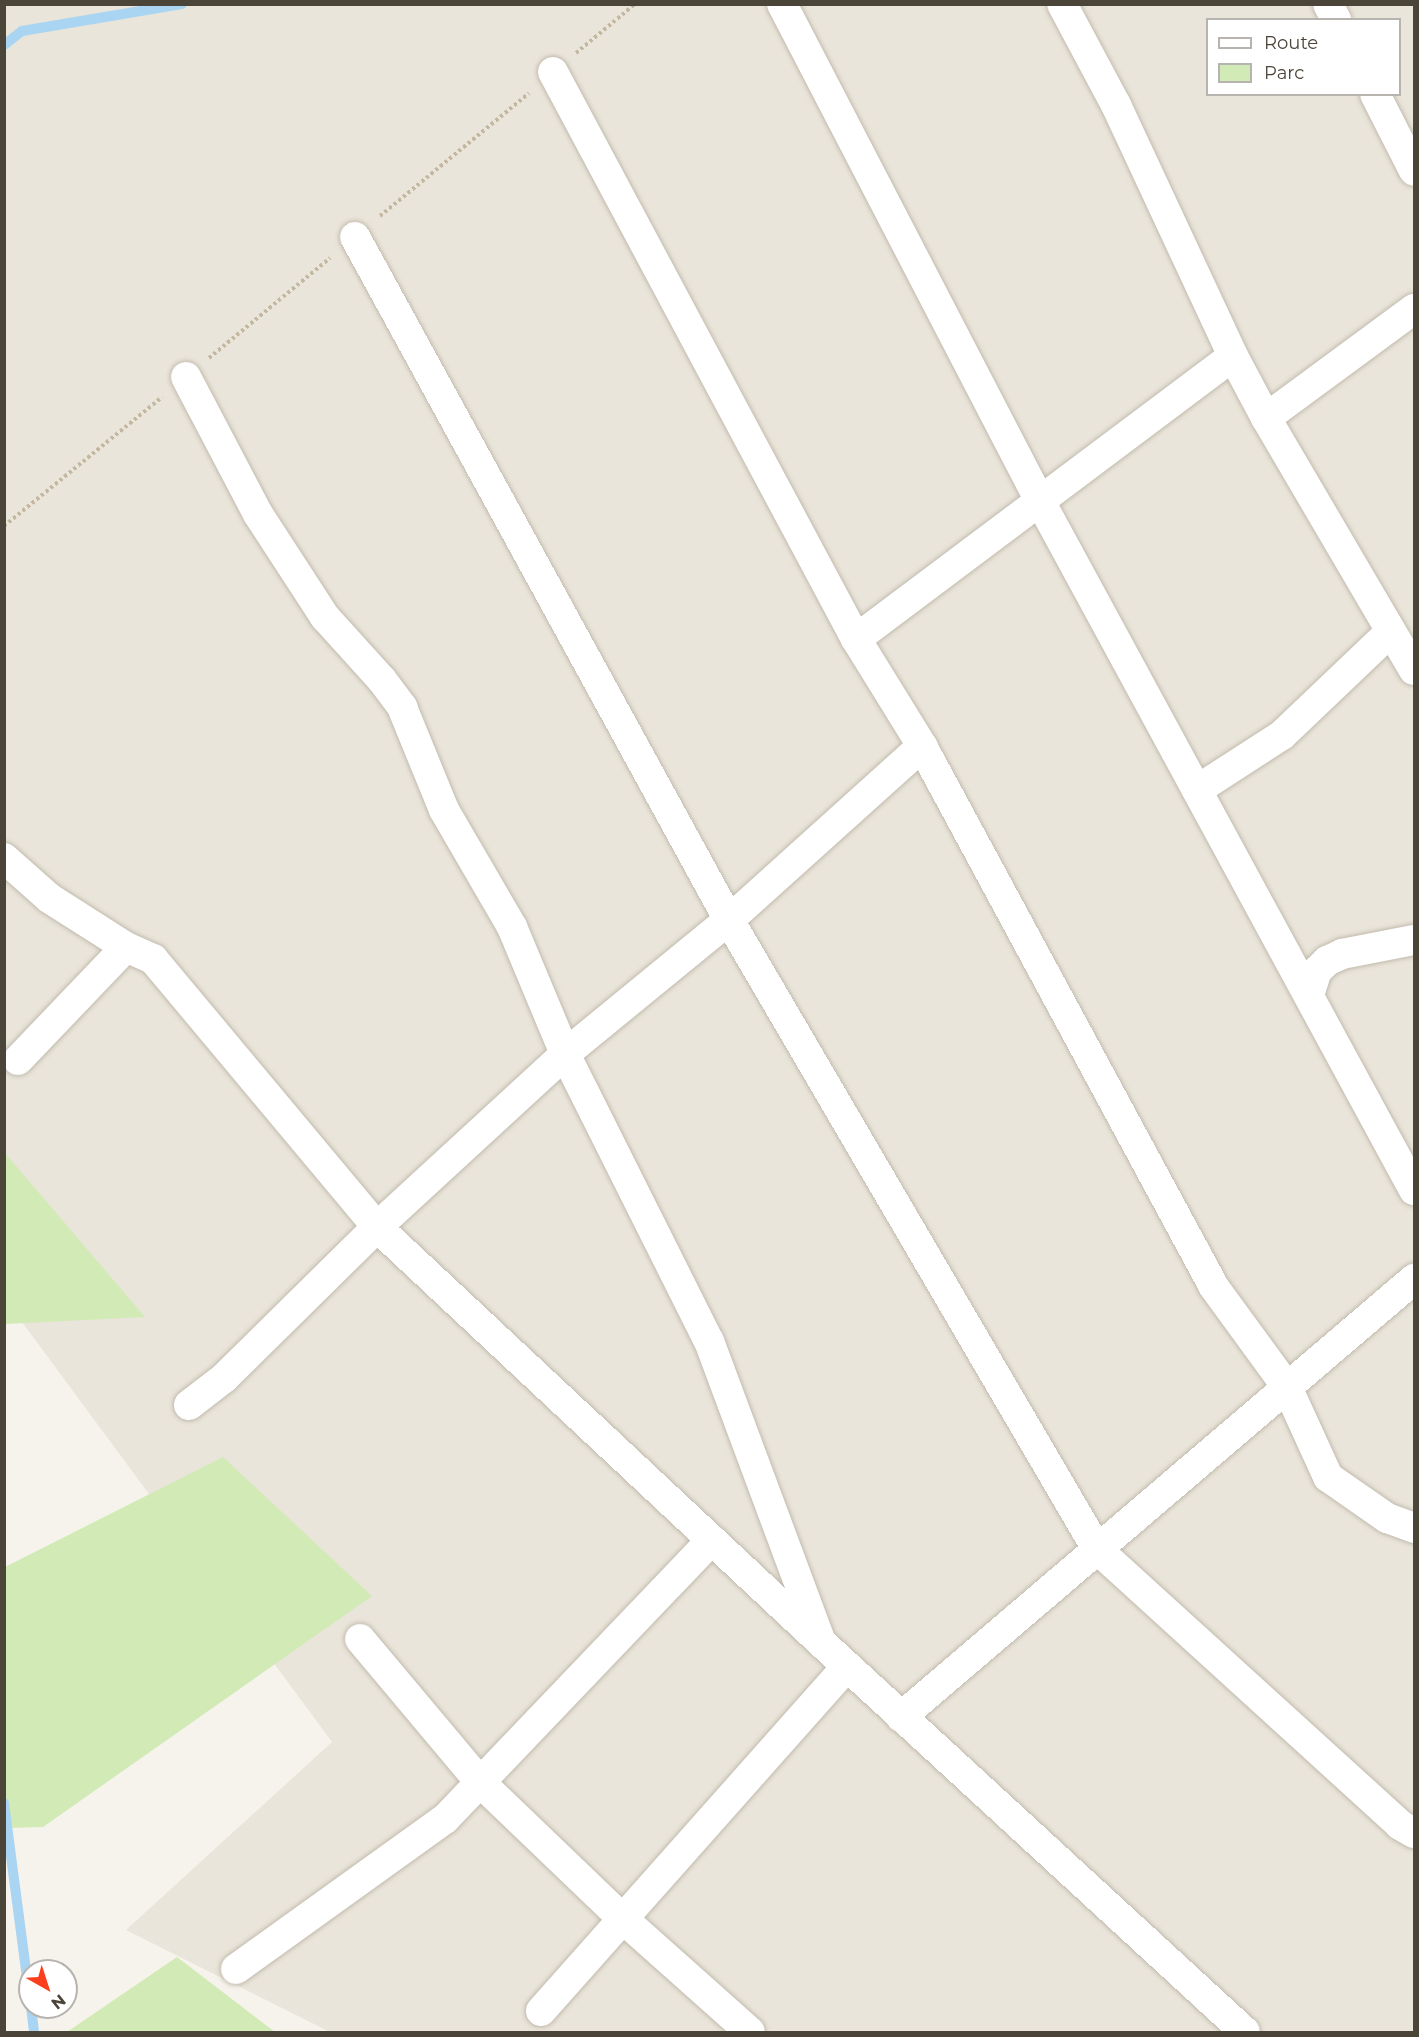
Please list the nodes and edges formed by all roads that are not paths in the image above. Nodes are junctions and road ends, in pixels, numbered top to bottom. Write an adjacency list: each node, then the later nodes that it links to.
1 (782, 4): 13 (street)
2 (1062, 4): 10 (street)
3 (1328, 4): 4 (street)
4 (1335, 18)
5 (554, 72): 15 (street)
6 (1376, 96): 7 (street)
7 (1414, 171)
8 (355, 237): 20 (street)
9 (1414, 309): 12 (street)
10 (1233, 356): 12 (street); 13 (street)
11 (186, 377): 24 (street)
12 (1266, 418): 14 (street)
13 (1041, 502): 15 (street); 18 (street)
14 (1390, 632): 16 (street); 18 (street)
15 (856, 639): 17 (street)
16 (1414, 670)
17 (922, 746): 20 (street); 29 (street)
18 (1197, 789): 23 (street)
19 (4, 858): 22 (street)
20 (729, 920): 24 (street); 33 (street)
21 (1414, 940): 23 (street)
22 (126, 947): 25 (street); 27 (street)
23 (1308, 995): 26 (street)
24 (565, 1054): 27 (street); 35 (street)
25 (18, 1060)
26 (1414, 1190)
27 (377, 1227): 30 (street); 32 (street)
28 (1414, 1279): 29 (street)
29 (1287, 1387): 31 (street); 33 (street)
30 (189, 1405)
31 (1414, 1528)
32 (712, 1540): 35 (street); 38 (street)
33 (1097, 1549): 37 (street); 39 (street)
34 (360, 1639): 38 (street)
35 (823, 1644): 36 (street)
36 (847, 1666): 37 (street); 40 (street)
37 (902, 1717): 44 (street)
38 (480, 1782): 40 (street); 41 (street)
39 (1414, 1833)
40 (622, 1918): 42 (street); 43 (street)
41 (236, 1969)
42 (541, 2011)
43 (750, 2032)
44 (1245, 2032)

